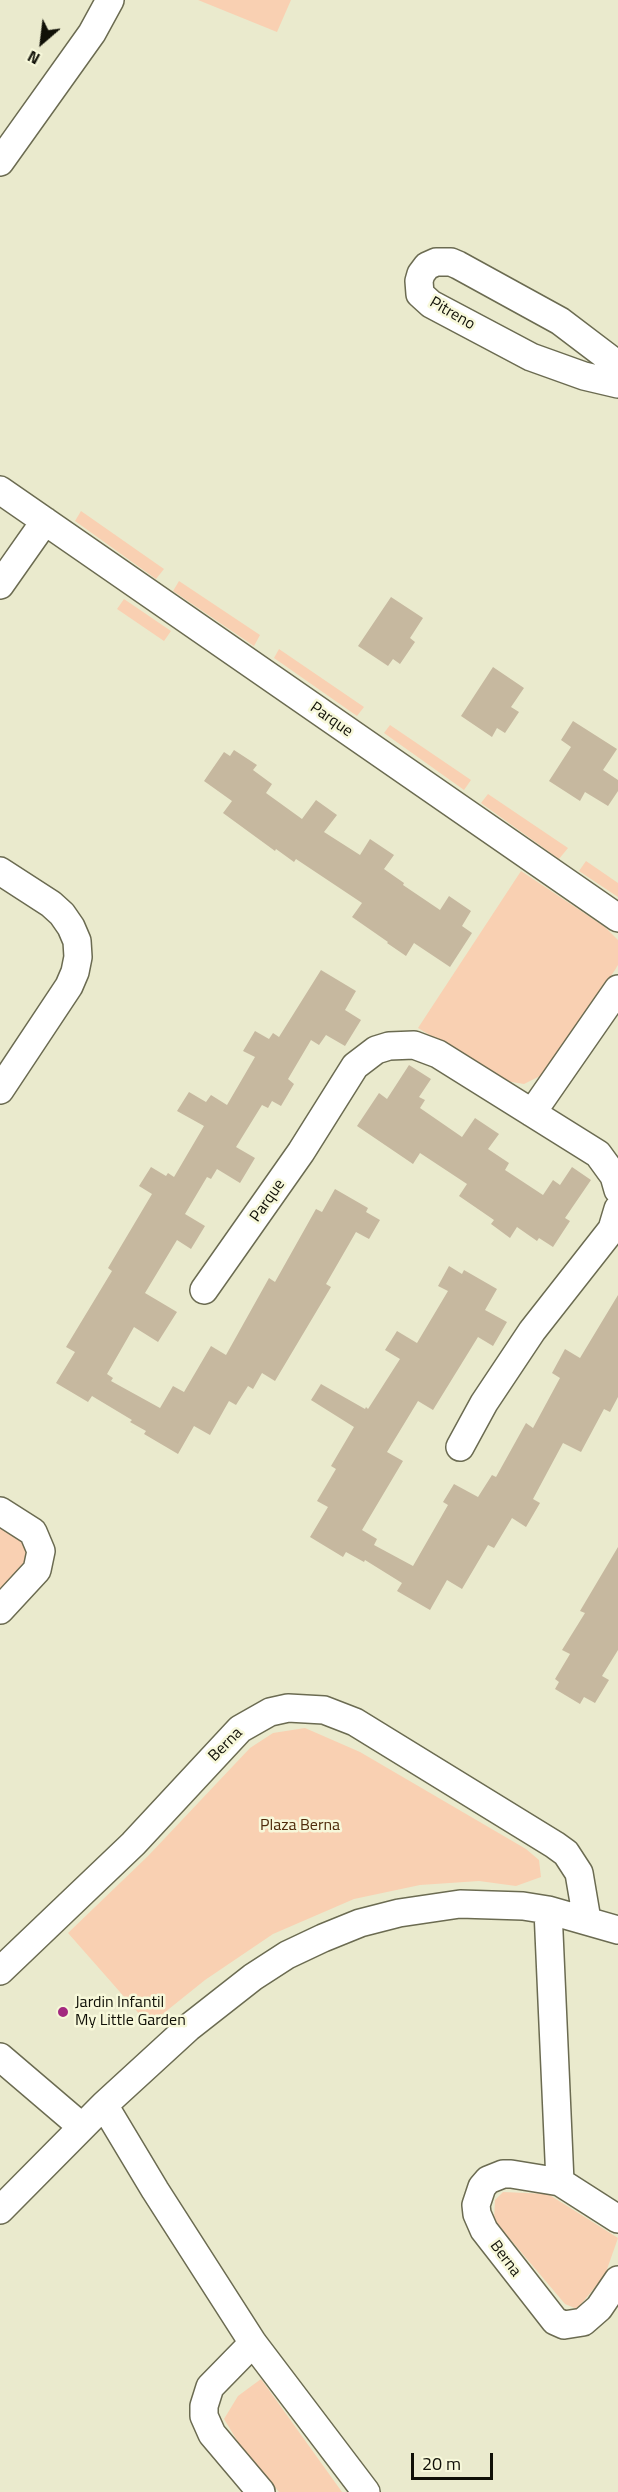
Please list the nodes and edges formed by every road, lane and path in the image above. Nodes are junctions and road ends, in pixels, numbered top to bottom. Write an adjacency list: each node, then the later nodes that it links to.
1 (110, 0): 2 (street)
2 (9, 131): 3 (street)
3 (0, 162)
4 (618, 365): 5 (street, Pitreno)
5 (618, 384)
6 (0, 490): 7 (street, Parque)
7 (45, 521): 8 (street); 10 (street, Parque)
8 (0, 585)
9 (0, 871): 12 (street)
10 (618, 918)
11 (618, 989): 13 (street)
12 (0, 1090)
13 (532, 1113): 14 (street, Parque); 16 (street, Parque)
14 (618, 1190)
15 (618, 1209): 17 (street)
16 (204, 1290)
17 (460, 1447)
18 (0, 1511): 19 (street)
19 (0, 1611)
20 (548, 1910): 21 (street); 25 (street); 27 (street)
21 (587, 1920): 22 (street); 23 (street, Berna)
22 (618, 1930)
23 (0, 1971)
24 (0, 2057): 26 (street)
25 (104, 2105): 26 (street); 31 (street)
26 (82, 2127): 28 (street)
27 (560, 2182): 29 (street, Berna); 30 (street, Berna)
28 (0, 2210)
29 (618, 2219)
30 (618, 2280)
31 (253, 2343): 32 (street); 33 (street)
32 (261, 2492)
33 (366, 2492)

